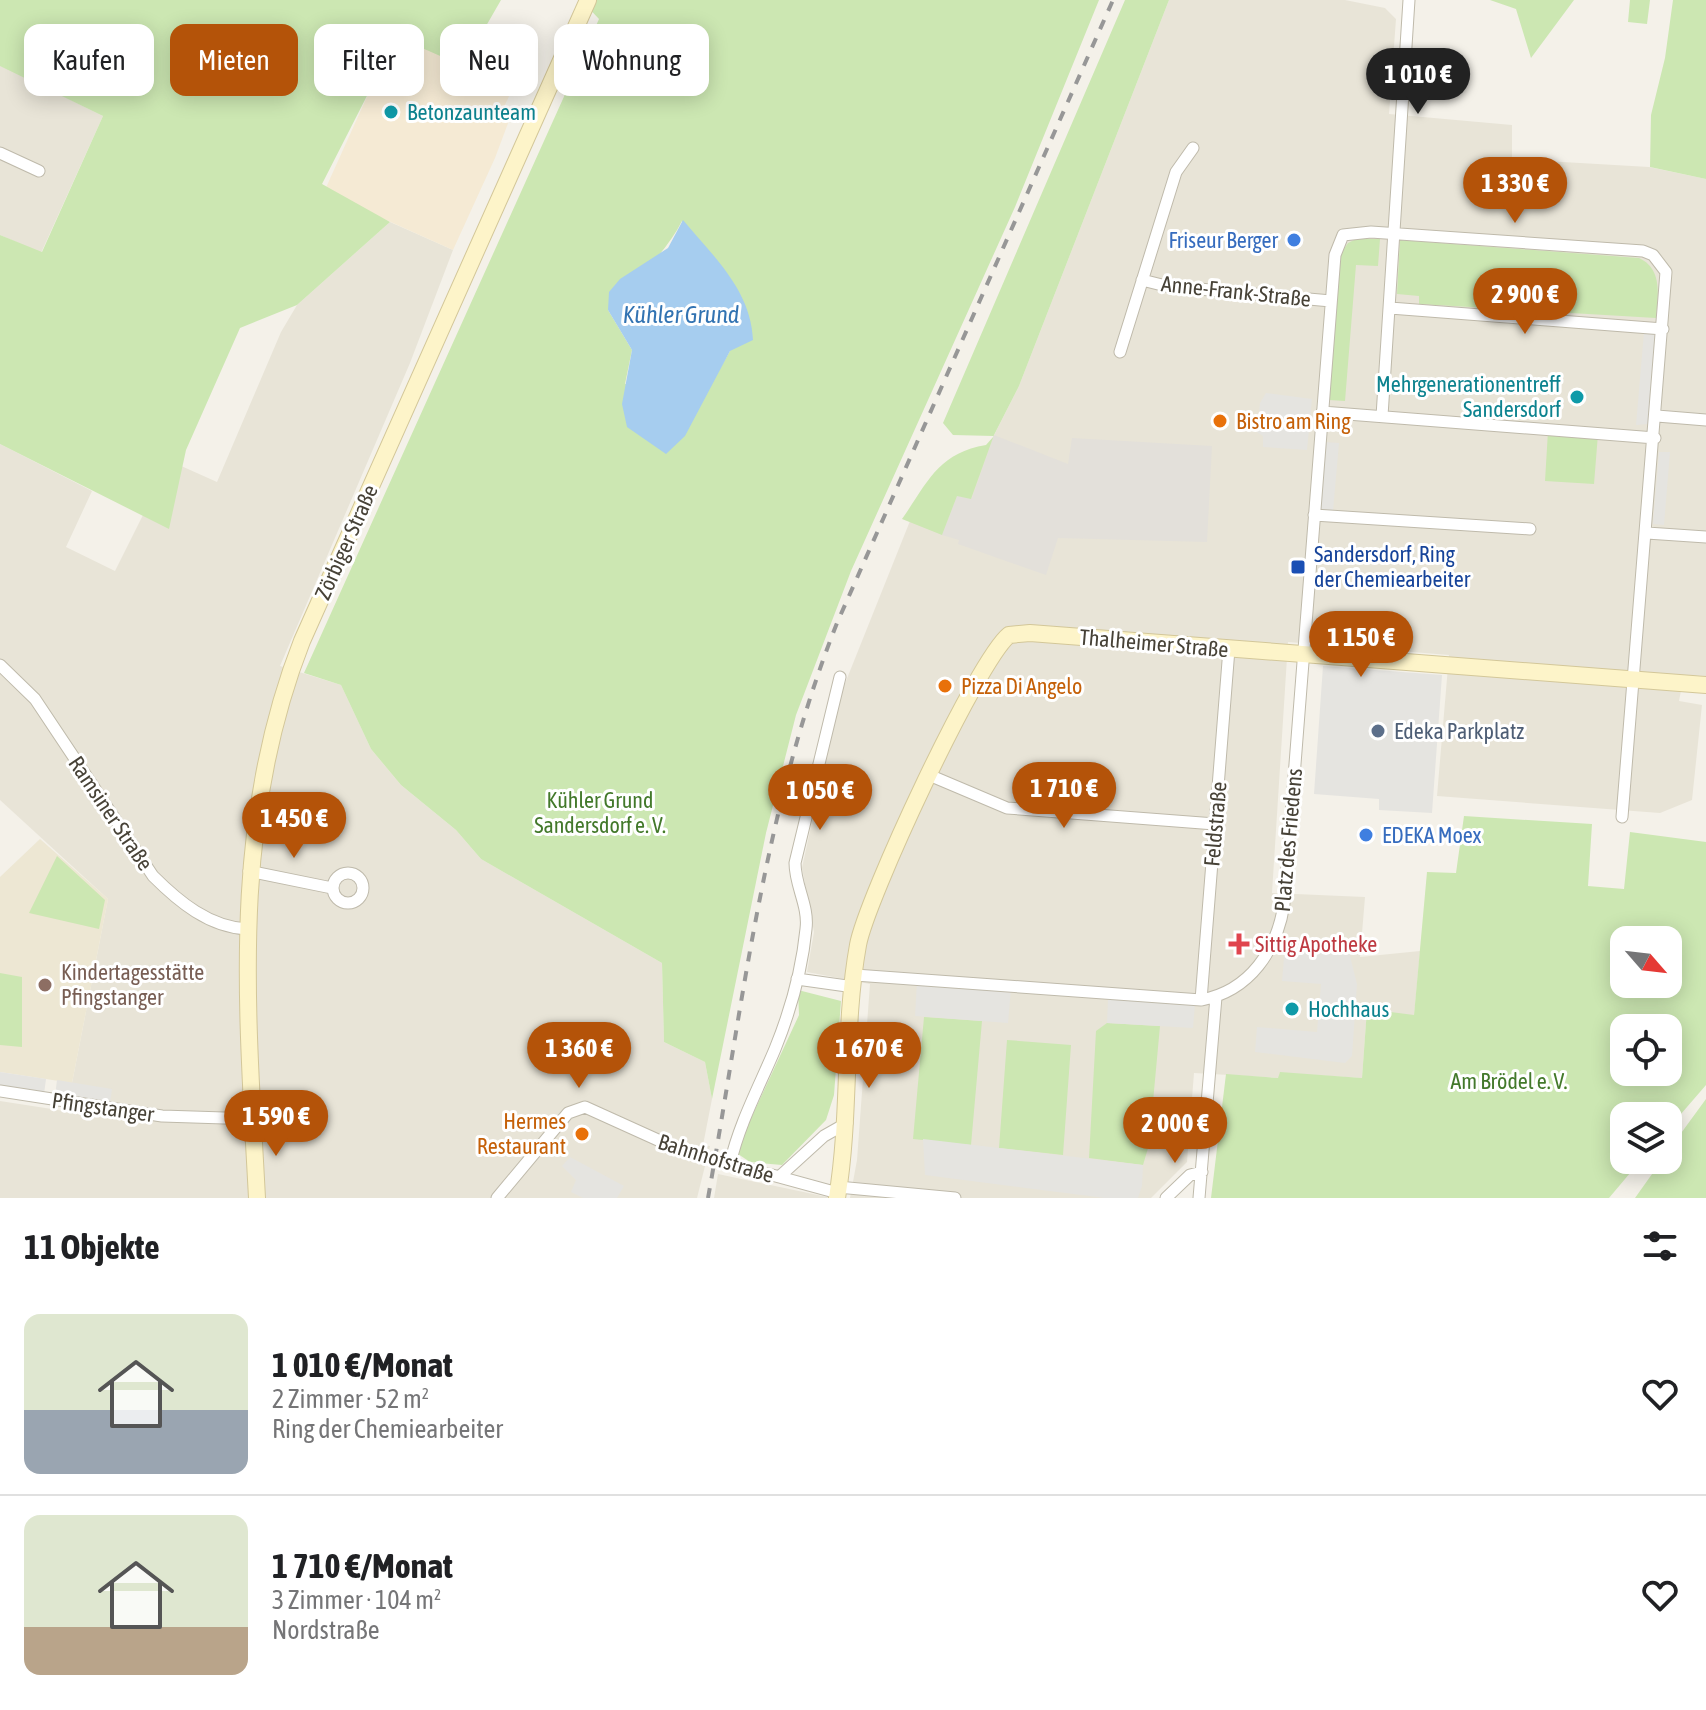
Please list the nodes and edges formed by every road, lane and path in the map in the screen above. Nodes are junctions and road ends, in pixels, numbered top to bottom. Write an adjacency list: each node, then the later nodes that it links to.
1 (588, 0): 30 (street, Zörbiger Straße)
2 (1409, 0): 6 (street)
3 (1193, 148): 7 (street, Anne-Frank-Straße)
4 (0, 153): 5 (street)
5 (39, 171)
6 (1394, 233): 8 (street, Platz des Friedens); 9 (street); 10 (street)
7 (1142, 280): 8 (street, Anne-Frank-Straße); 11 (street, Anne-Frank-Straße)
8 (1331, 301): 12 (street, Platz des Friedens)
9 (1390, 308): 10 (street); 13 (street)
10 (1663, 329): 14 (street)
11 (1120, 352)
12 (1322, 412): 13 (street); 17 (street, Platz des Friedens)
13 (1382, 416): 16 (street)
14 (1657, 416): 15 (street); 16 (street)
15 (1706, 420)
16 (1655, 438): 19 (street)
17 (1314, 515): 18 (street); 22 (street, Platz des Friedens)
18 (1530, 529)
19 (1647, 533): 20 (street); 25 (street)
20 (1706, 537)
21 (1229, 649): 22 (street, Thalheimer Straße); 27 (street, Thalheimer Straße); 29 (street, Feldstraße)
22 (1304, 655): 25 (street, Thalheimer Straße); 35 (street, Platz des Friedens)
23 (0, 665): 32 (street, Ramsiner Straße)
24 (840, 677): 33 (street)
25 (1634, 680): 26 (street, Thalheimer Straße); 28 (street)
26 (1706, 685)
27 (929, 775): 29 (street); 34 (street)
28 (1622, 817)
29 (1215, 824): 36 (street, Feldstraße)
30 (249, 871): 31 (street); 32 (street, Zörbiger Straße)
31 (332, 888)
32 (247, 929): 38 (street, Zörbiger Straße)
33 (797, 979): 34 (street); 40 (street)
34 (854, 981): 36 (street); 39 (street)
35 (1216, 997): 36 (street); 41 (street)
36 (1201, 1000)
37 (0, 1091): 38 (street, Pfingstanger)
38 (255, 1119): 44 (street, Zörbiger Straße)
39 (847, 1123): 42 (street); 43 (street)
40 (730, 1164): 42 (street, Bahnhofstraße); 45 (street, Bahnhofstraße)
41 (1202, 1172): 47 (street); 48 (street)
42 (779, 1177): 43 (street, Bahnhofstraße)
43 (838, 1193): 46 (street, Bahnhofstraße)
44 (257, 1198)
45 (497, 1198)
46 (955, 1198)
47 (1166, 1198)
48 (1199, 1198)

